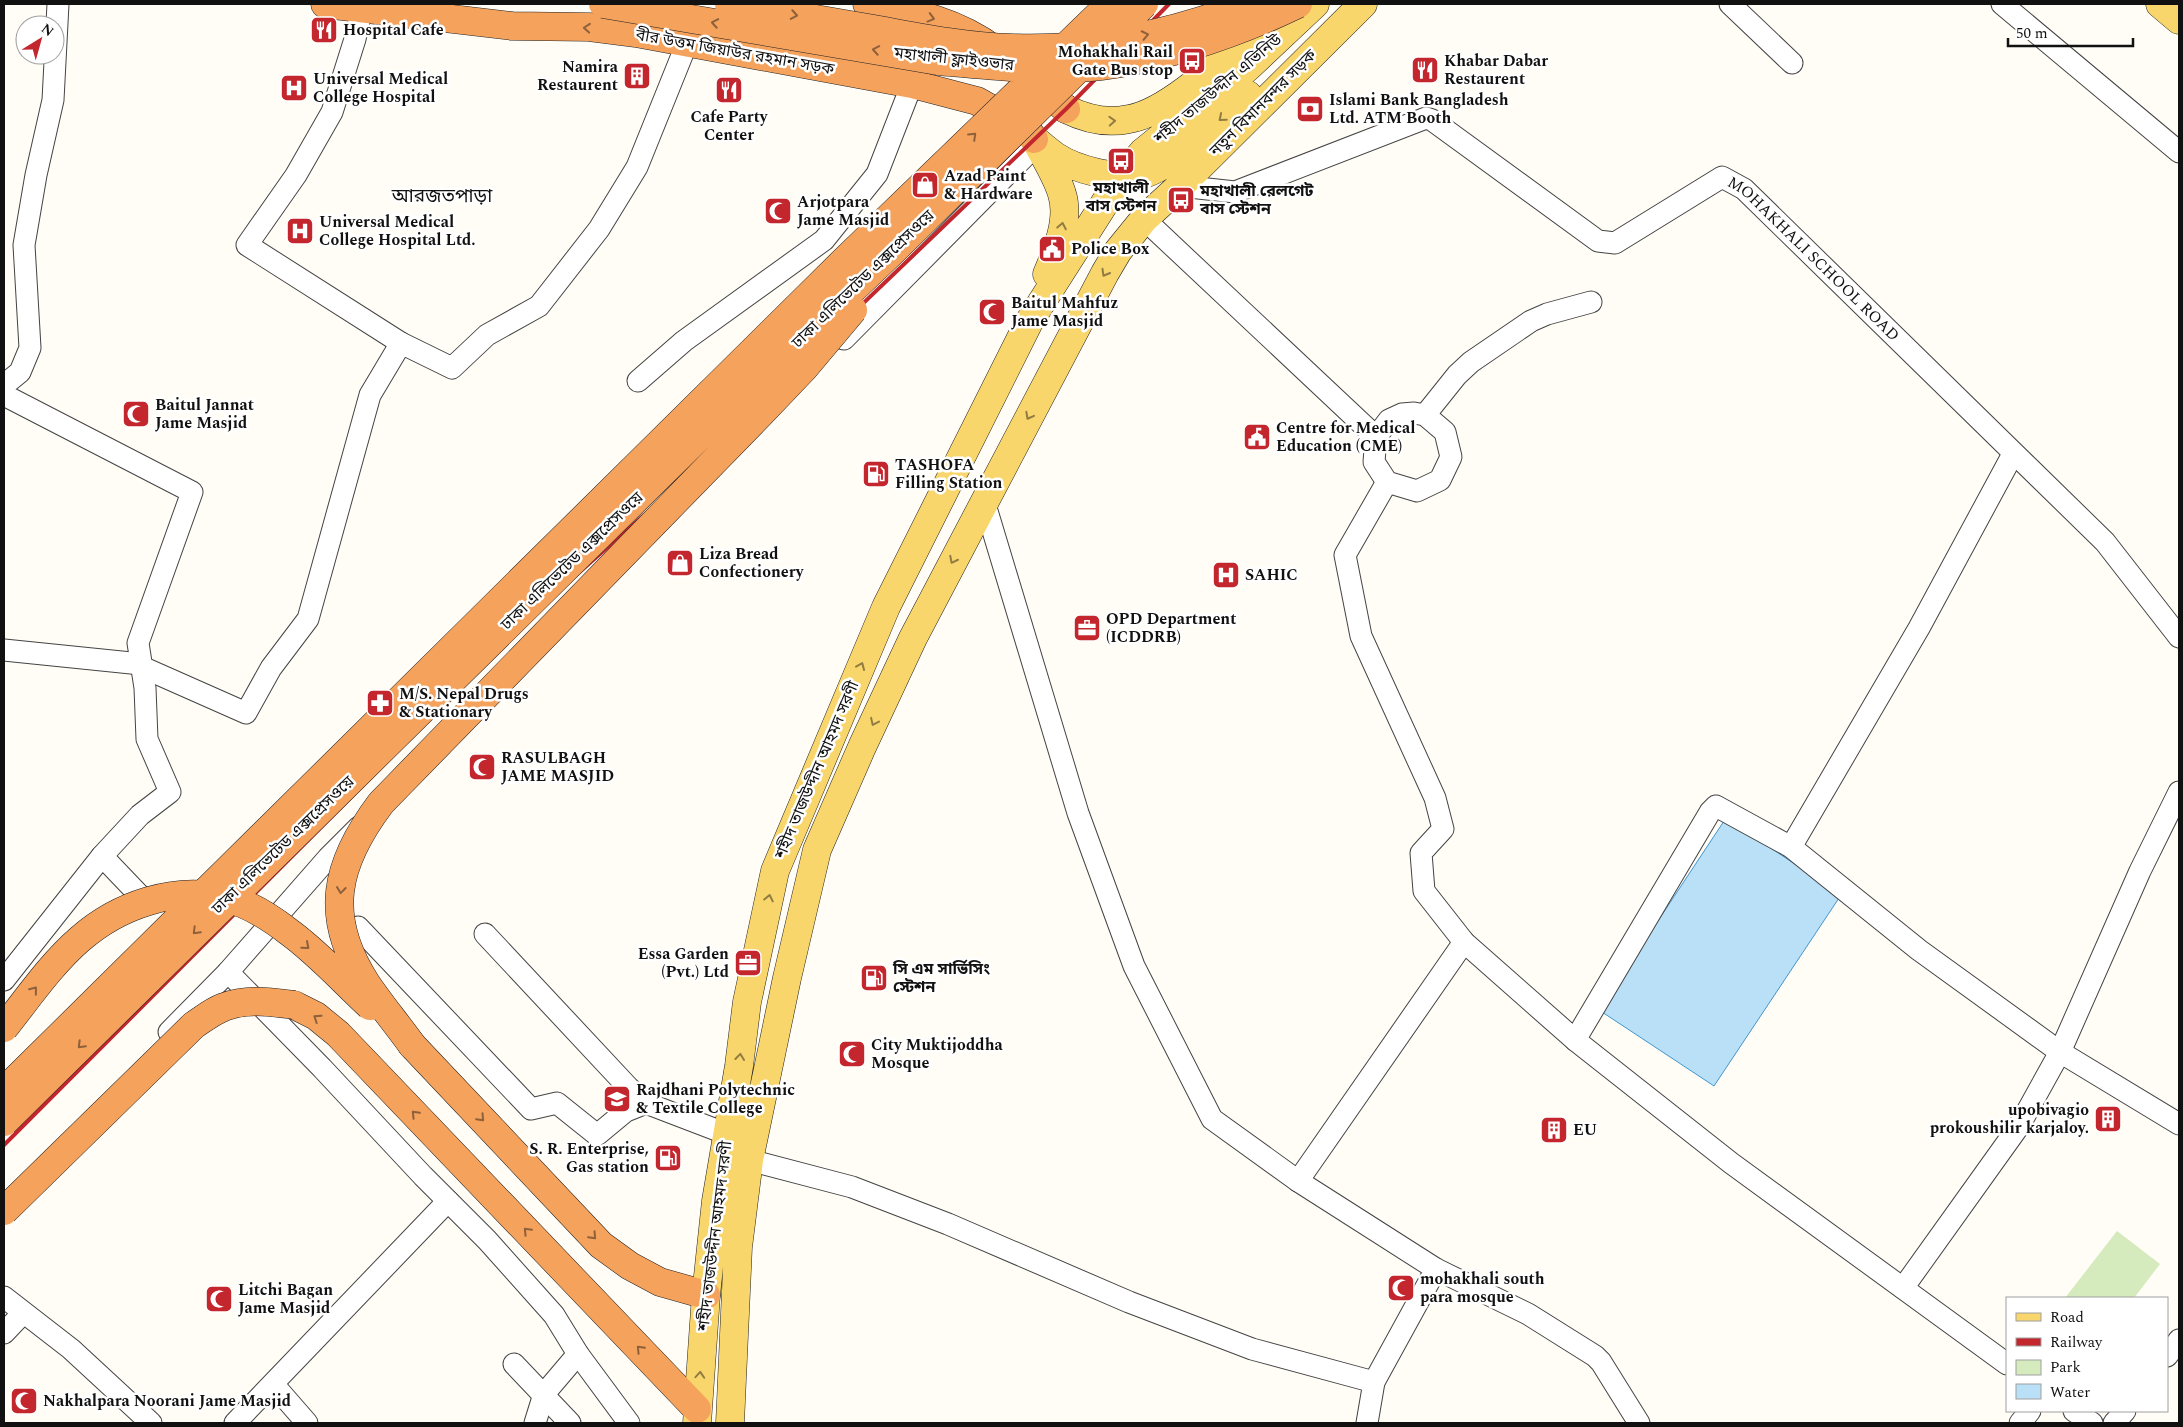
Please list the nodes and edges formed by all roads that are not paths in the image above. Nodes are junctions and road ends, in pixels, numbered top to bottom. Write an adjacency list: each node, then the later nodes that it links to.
1 (58, 4): 35 (street)
2 (324, 4): 18 (highway, বীর উত্তম জিয়াউর রহমান সড়ক)
3 (603, 4): 11 (highway, মহাখালী ফ্লাইওভার, one-way to 3, bridge)
4 (630, 4): 20 (street)
5 (729, 4): 9 (highway, মহাখালী ফ্লাইওভার, one-way to 9, bridge)
6 (866, 4): 24 (highway, one-way to 24)
7 (1109, 4): 24 (street); 59 (highway, ঢাকা এলিভেটেড এক্সপ্রেসওয়ে, one-way to 7, bridge)
8 (1144, 4): 30 (highway, ঢাকা এলিভেটেড এক্সপ্রেসওয়ে, bridge)
9 (1249, 4)
10 (1286, 4): 25 (main road, one-way to 10)
11 (1298, 4)
12 (1315, 4): 28 (main road, শহীদ তাজউদ্দীন এভিনিউ)
13 (1349, 4): 28 (main road, বীর উত্তম জিয়াউর রহমান সড়ক, one-way to 28)
14 (1363, 4): 29 (main road, নতুন বিমানবন্দর সড়ক)
15 (1730, 4): 22 (street)
16 (2002, 4): 27 (street)
17 (2160, 4): 19 (main road)
18 (362, 8): 20 (highway, বীর উত্তম জিয়াউর রহমান সড়ক, one-way to 18); 33 (street)
19 (2179, 20)
20 (636, 33): 21 (highway, বীর উত্তম জিয়াউর রহমান সড়ক)
21 (687, 43): 23 (highway, বীর উত্তম জিয়াউর রহমান সড়ক); 33 (street)
22 (1792, 63)
23 (912, 84): 26 (highway, বীর উত্তম জিয়াউর রহমান সড়ক); 34 (street)
24 (1039, 86): 25 (highway)
25 (1066, 109)
26 (1029, 135): 28 (main road, বীর উত্তম জিয়াউর রহমান সড়ক); 32 (main road, one-way to 26); 52 (street); 58 (street)
27 (2179, 152)
28 (1122, 176): 32 (main road, শহীদ তাজউদ্দীন আহমদ সরণী)
29 (1162, 202): 38 (street); 39 (street, MOHAKHALI SCHOOL ROAD); 41 (main road, শহীদ তাজউদ্দীন আহমদ সরণী, one-way to 41)
30 (896, 248): 56 (highway, one-way to 56, bridge); 61 (highway, ঢাকা এলিভেটেড এক্সপ্রেসওয়ে, one-way to 61, bridge)
31 (1591, 302): 37 (street)
32 (1029, 322): 63 (main road, শহীদ তাজউদ্দীন আহমদ সরণী, one-way to 32)
33 (401, 343): 44 (street)
34 (638, 381)
35 (4, 385)
36 (4, 395): 44 (street)
37 (1425, 416): 38 (street); 40 (street)
38 (1376, 437): 40 (street)
39 (2013, 454): 42 (street, MOHAKHALI SCHOOL ROAD); 46 (street)
40 (1387, 482): 51 (street)
41 (984, 501): 64 (main road, শহীদ তাজউদ্দীন আহমদ সরণী, one-way to 64); 65 (street)
42 (2179, 637)
43 (4, 650): 44 (street)
44 (142, 666): 47 (street)
45 (2179, 792): 57 (street)
46 (1791, 847): 55 (street); 57 (street)
47 (102, 856): 48 (street); 53 (street)
48 (145, 901)
49 (358, 927): 60 (street)
50 (485, 934): 60 (street)
51 (1464, 942): 55 (street); 65 (street)
52 (228, 972): 66 (street); 67 (street)
53 (4, 980)
54 (4, 1028): 56 (highway, one-way to 56, bridge)
55 (1575, 1040): 70 (street)
56 (412, 1045): 71 (highway, one-way to 71)
57 (2060, 1052): 62 (street); 70 (street)
58 (4, 1084)
59 (4, 1091)
60 (646, 1103): 63 (street)
61 (4, 1122)
62 (2179, 1124)
63 (727, 1134): 71 (main road, শহীদ তাজউদ্দীন আহমদ সরণী)
64 (749, 1160): 80 (street); 92 (main road, শহীদ তাজউদ্দীন আহমদ সরণী)
65 (1298, 1181): 69 (street)
66 (4, 1200)
67 (448, 1201): 76 (street); 81 (street)
68 (4, 1211): 85 (highway, one-way to 68, bridge)
69 (1436, 1269): 80 (street); 94 (street)
70 (1903, 1288): 78 (street)
71 (706, 1295): 85 (main road, শহীদ তাজউদ্দীন আহমদ সরণী, one-way to 71)
72 (4, 1297): 73 (street)
73 (23, 1314): 74 (street); 86 (street)
74 (4, 1333)
75 (2179, 1340): 77 (street)
76 (578, 1354): 82 (street); 91 (street)
77 (2168, 1355)
78 (2006, 1363)
79 (514, 1364): 82 (street)
80 (1374, 1382): 93 (street)
81 (273, 1384): 87 (street); 88 (street)
82 (544, 1394): 89 (street); 90 (street)
83 (2029, 1412): 95 (street)
84 (2076, 1412): 96 (street)
85 (697, 1416)
86 (151, 1423)
87 (235, 1423)
88 (307, 1423)
89 (535, 1423)
90 (570, 1423)
91 (629, 1423)
92 (730, 1423)
93 (1367, 1423)
94 (1639, 1423)
95 (2020, 1423)
96 (2092, 1423)

